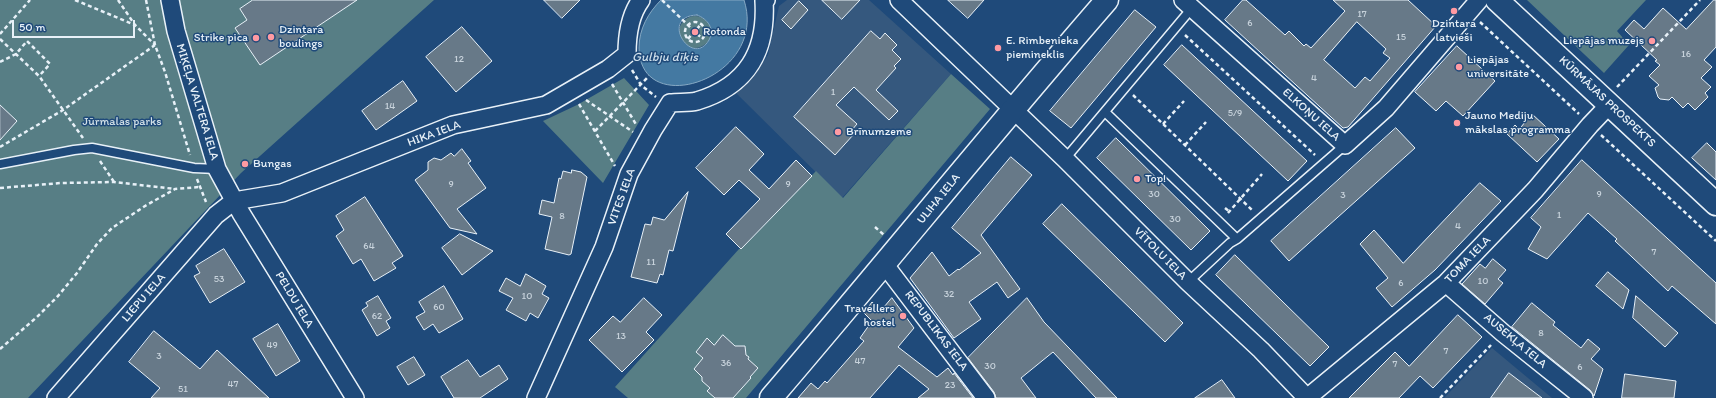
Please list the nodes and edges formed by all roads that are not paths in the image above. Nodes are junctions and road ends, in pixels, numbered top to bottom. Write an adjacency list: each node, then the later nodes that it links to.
1 (170, 0): 15 (street, MIĶEĻA VALTERA IELA)
2 (641, 0): 16 (street, HIKA IELA)
3 (766, 0): 24 (street, VITES IELA)
4 (899, 0): 10 (street, VĪTOLU IELA)
5 (1107, 0): 10 (main road, ULIHA IELA)
6 (1479, 0): 12 (street, ELKOŅU IELA)
7 (1502, 1): 9 (main road, KŪRMĀJAS PROSPEKTS)
8 (1187, 4): 11 (lane); 12 (street, ELKOŅU IELA)
9 (1612, 96): 17 (main road, KŪRMĀJAS PROSPEKTS); 21 (street, TOMA IELA)
10 (1012, 110): 13 (street, VĪTOLU IELA); 19 (main road, ULIHA IELA)
11 (1104, 112): 13 (lane); 18 (lane)
12 (1344, 145): 18 (lane)
13 (1065, 159): 20 (street, VĪTOLU IELA)
14 (0, 164): 15 (lane)
15 (218, 169): 16 (street, MIĶEĻA VALTERA IELA)
16 (234, 201): 22 (street, LIEPU IELA); 23 (street, PELDU IELA)
17 (1716, 204)
18 (1237, 239): 20 (lane)
19 (885, 264): 25 (main road, ULIHA IELA); 26 (street, REPUBLIKAS IELA)
20 (1188, 282): 27 (street, VĪTOLU IELA)
21 (1446, 283): 27 (street, TOMA IELA); 28 (street, AUSEKĻA IELA)
22 (56, 398)
23 (355, 398)
24 (536, 398)
25 (771, 398)
26 (986, 398)
27 (1307, 398)
28 (1584, 398)

